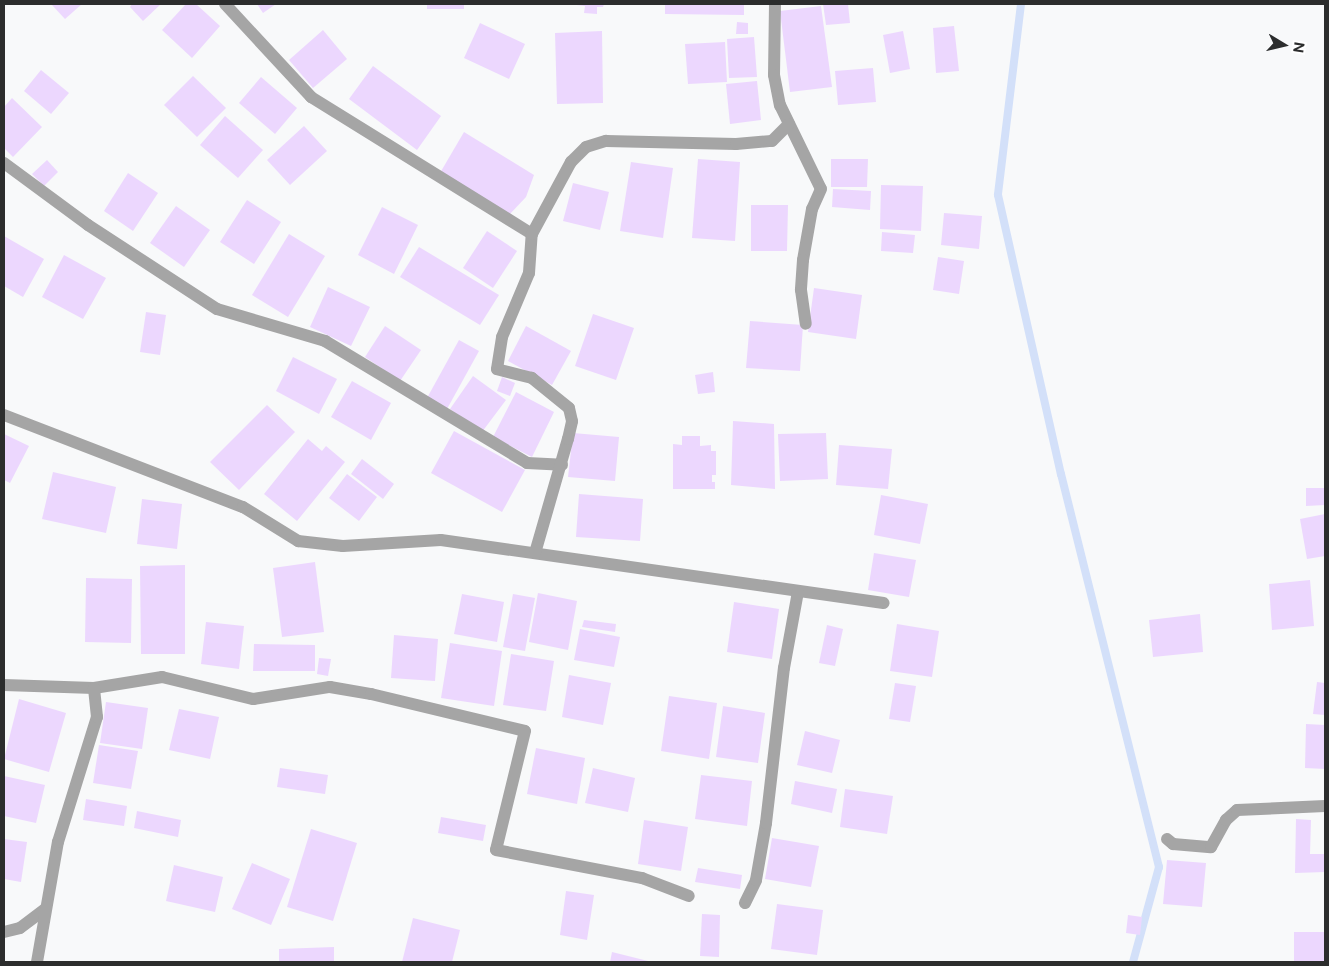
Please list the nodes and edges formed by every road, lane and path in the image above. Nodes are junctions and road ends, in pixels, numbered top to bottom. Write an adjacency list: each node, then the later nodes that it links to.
1 (225, 4): 5 (street)
2 (775, 4): 3 (street)
3 (789, 124): 5 (street); 6 (street)
4 (4, 164): 8 (street)
5 (532, 234): 8 (street)
6 (806, 324)
7 (4, 415): 9 (street)
8 (562, 465): 9 (street)
9 (534, 554): 10 (street)
10 (798, 592): 11 (street); 17 (street)
11 (884, 602)
12 (4, 685): 13 (street)
13 (94, 688): 16 (street); 18 (street)
14 (1325, 806): 15 (street)
15 (1168, 839)
16 (689, 896)
17 (745, 903)
18 (45, 909): 19 (street); 20 (street)
19 (4, 932)
20 (37, 962)

